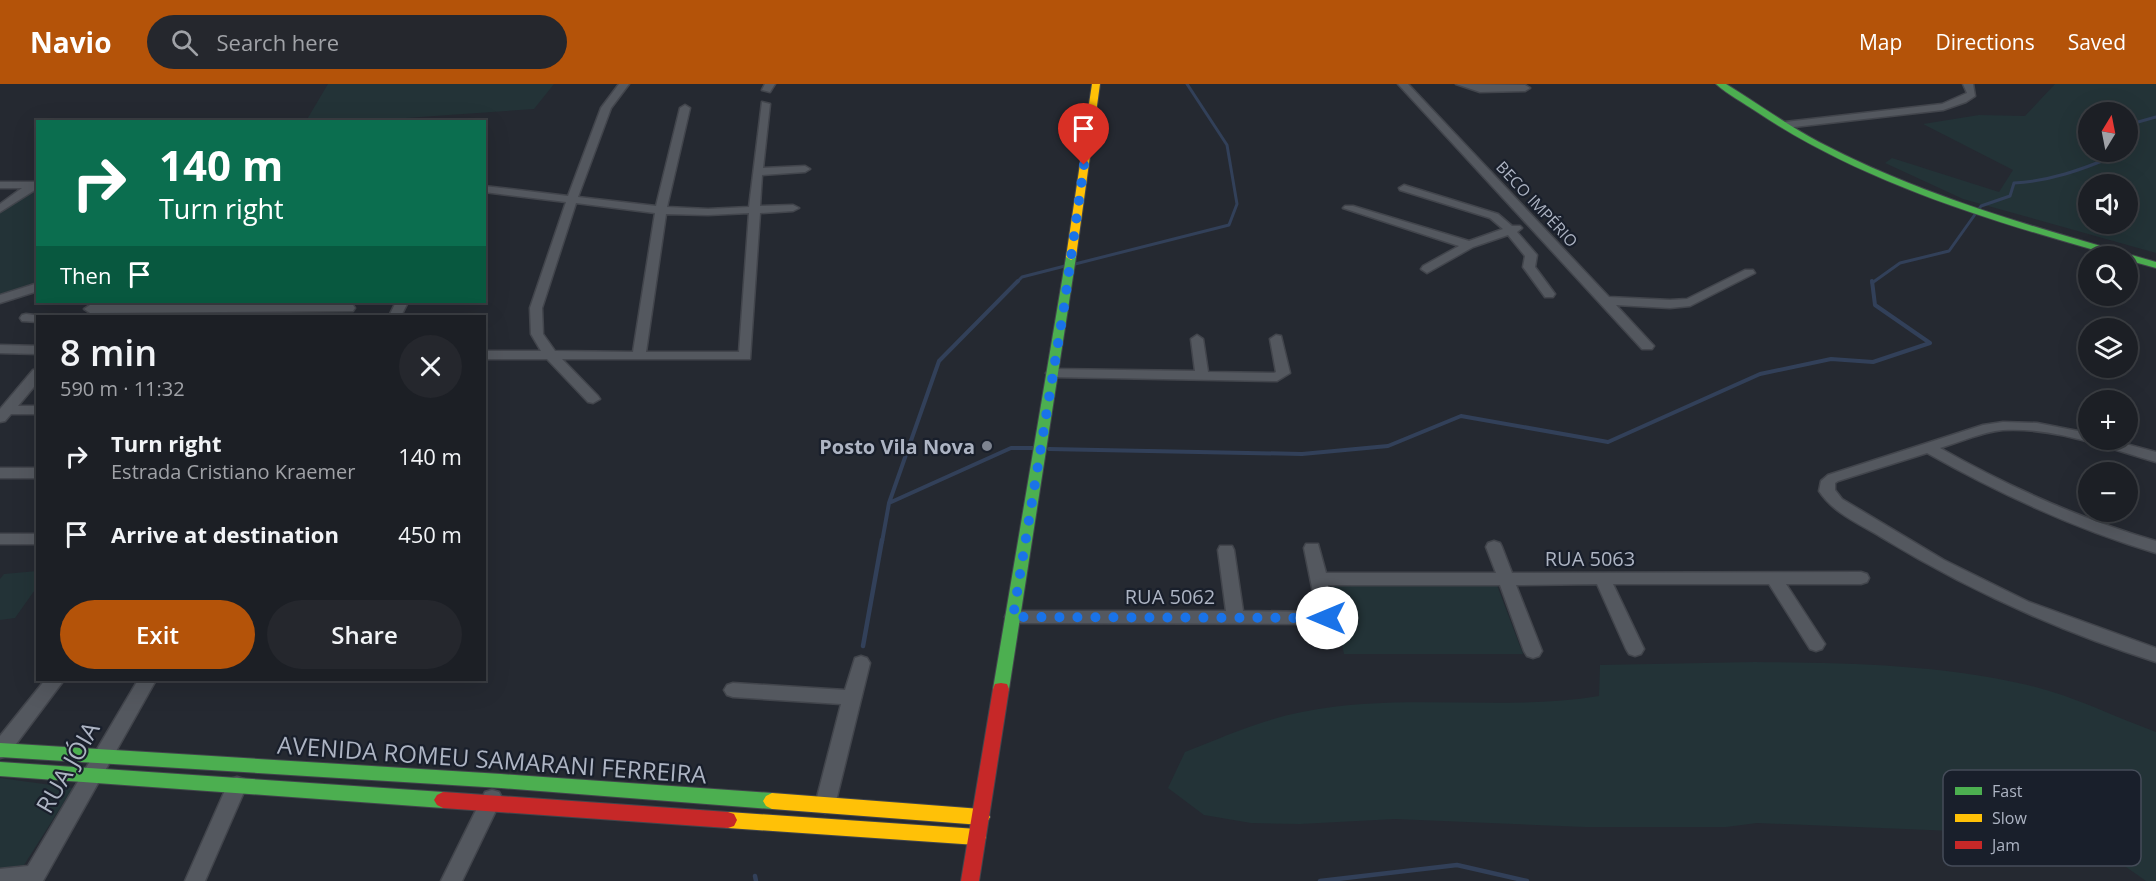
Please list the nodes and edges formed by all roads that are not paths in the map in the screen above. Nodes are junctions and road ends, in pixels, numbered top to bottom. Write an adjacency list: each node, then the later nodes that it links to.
1 (624, 84): 17 (street)
2 (1096, 84): 43 (main road)
3 (1403, 84): 23 (street, BECO IMPÉRIO)
4 (1461, 84): 7 (street)
5 (1720, 84): 10 (main road)
6 (1968, 84): 10 (street)
7 (1525, 88)
8 (765, 104): 12 (street)
9 (685, 108): 22 (street)
10 (1785, 125): 26 (main road)
11 (806, 169): 12 (street)
12 (757, 172): 21 (street)
13 (0, 185): 14 (street)
14 (35, 185): 19 (street)
15 (1404, 188): 24 (street)
16 (486, 189): 17 (street)
17 (572, 200): 22 (street); 41 (street)
18 (794, 207): 21 (street)
19 (0, 208)
20 (1349, 208): 25 (street)
21 (754, 209): 22 (street); 42 (street)
22 (661, 210): 42 (street)
23 (1534, 225): 24 (street); 32 (street, BECO IMPÉRIO)
24 (1508, 228): 25 (street); 30 (street)
25 (1469, 245): 27 (street)
26 (2156, 265)
27 (1427, 269)
28 (1749, 273): 32 (street)
29 (36, 288): 31 (street)
30 (1549, 294)
31 (0, 299)
32 (1604, 301): 37 (street, BECO IMPÉRIO)
33 (91, 309): 34 (street)
34 (348, 309)
35 (1197, 339): 45 (street)
36 (1276, 339): 45 (street)
37 (1647, 346)
38 (0, 350): 39 (street)
39 (36, 350)
40 (486, 355): 41 (street)
41 (551, 356): 42 (street); 46 (street)
42 (639, 356)
43 (1053, 373): 45 (street); 68 (main road)
44 (36, 375): 47 (street)
45 (1202, 376)
46 (593, 399)
47 (2, 409): 48 (street)
48 (36, 410)
49 (2078, 435): 51 (street)
50 (2138, 445): 52 (street)
51 (1929, 448): 61 (street); 73 (street)
52 (2156, 448)
53 (2131, 450): 54 (street)
54 (2156, 457)
55 (0, 473): 56 (street)
56 (36, 473)
57 (0, 539): 58 (street)
58 (36, 539)
59 (1494, 546): 66 (street)
60 (1312, 548): 65 (street)
61 (2156, 548)
62 (1226, 550): 69 (street)
63 (1774, 578): 64 (street, RUA 5063); 67 (street, RUA 5063); 70 (street)
64 (1861, 578)
65 (1318, 579): 66 (street, RUA 5063); 69 (street, RUA 5062)
66 (1506, 579): 67 (street, RUA 5063); 72 (street)
67 (1602, 579): 71 (street)
68 (1013, 617): 69 (street, RUA 5062); 87 (main road)
69 (1235, 618)
70 (1816, 644)
71 (1635, 649)
72 (1533, 651)
73 (2156, 655)
74 (861, 663): 78 (street)
75 (54, 681): 79 (street)
76 (146, 681): 80 (street, RUA JÓIA)
77 (733, 690): 78 (street)
78 (853, 698): 86 (street)
79 (0, 750): 80 (main road, AVENIDA ROMEU SAMARANI FERREIRA)
80 (104, 756): 82 (street, RUA JÓIA); 83 (main road, AVENIDA ROMEU SAMARANI FERREIRA)
81 (0, 769): 82 (main road)
82 (91, 776): 84 (main road); 90 (street, RUA JÓIA)
83 (501, 781): 85 (street); 86 (main road, AVENIDA ROMEU SAMARANI FERREIRA)
84 (237, 785): 85 (main road); 91 (street)
85 (489, 804): 88 (main road); 92 (street)
86 (825, 805): 87 (main road, AVENIDA ROMEU SAMARANI FERREIRA)
87 (981, 817): 88 (main road)
88 (977, 837): 93 (main road)
89 (0, 878): 90 (street)
90 (33, 878)
91 (195, 881)
92 (451, 881)
93 (970, 881)

